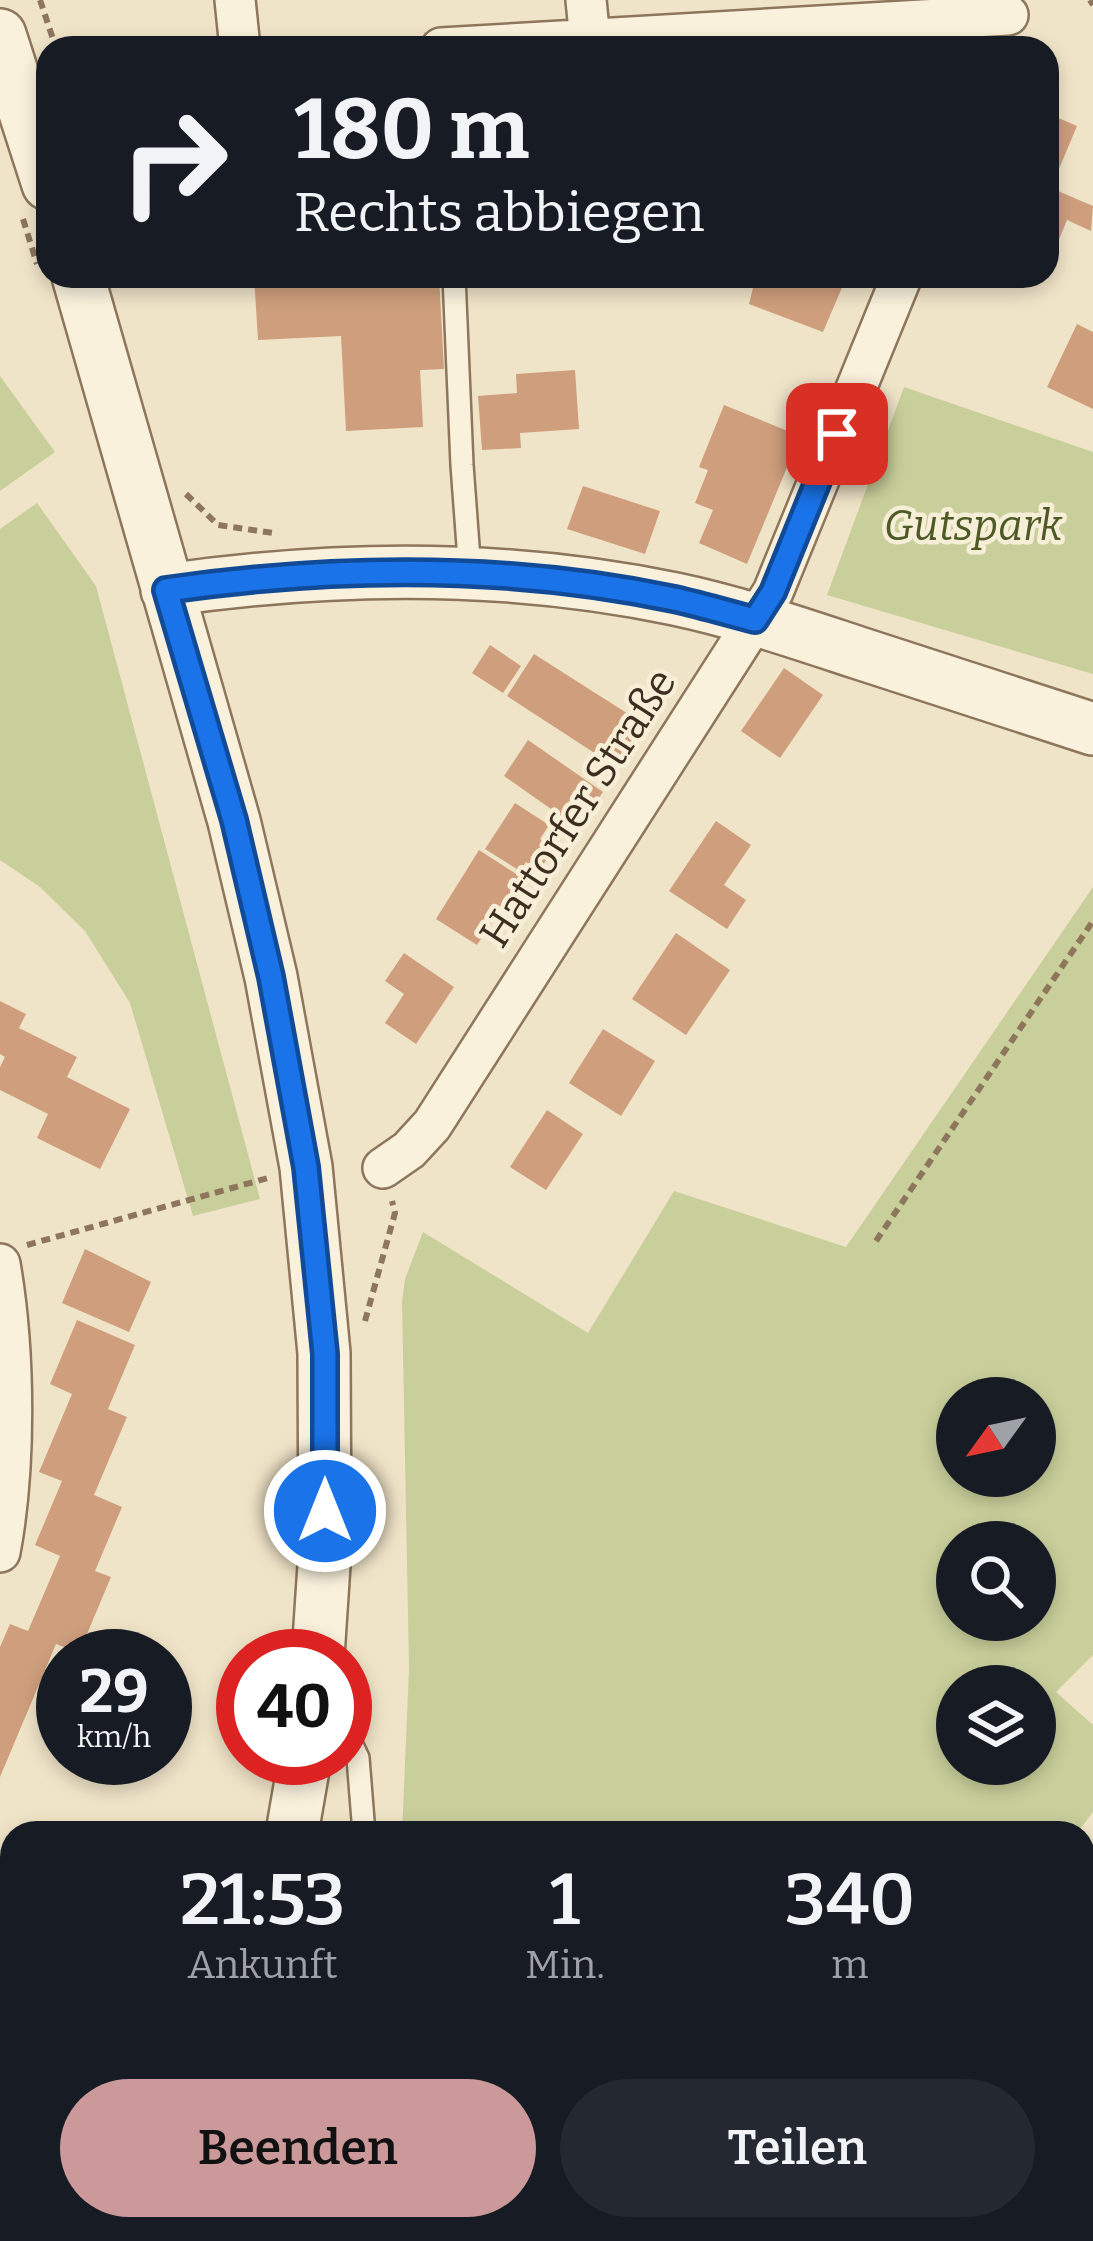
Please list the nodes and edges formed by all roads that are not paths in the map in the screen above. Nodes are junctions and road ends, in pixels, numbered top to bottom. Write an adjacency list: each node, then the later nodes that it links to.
1 (235, 0): 5 (street)
2 (586, 0): 6 (street)
3 (842, 11): 4 (street); 7 (street)
4 (1006, 21)
5 (239, 36)
6 (590, 36)
7 (625, 36)
8 (1, 45): 9 (street)
9 (36, 202)
10 (63, 288): 14 (street)
11 (455, 288): 13 (lane)
12 (897, 288): 15 (street, Hattorfer Straße)
13 (470, 573): 14 (street); 15 (street)
14 (166, 590): 20 (street)
15 (755, 620): 16 (street); 17 (street, Hattorfer Straße)
16 (1093, 729)
17 (383, 1168)
18 (12, 1255): 19 (street)
19 (0, 1552)
20 (320, 1629)
21 (300, 1785): 23 (street)
22 (360, 1785): 24 (lane)
23 (294, 1821)
24 (363, 1821)

